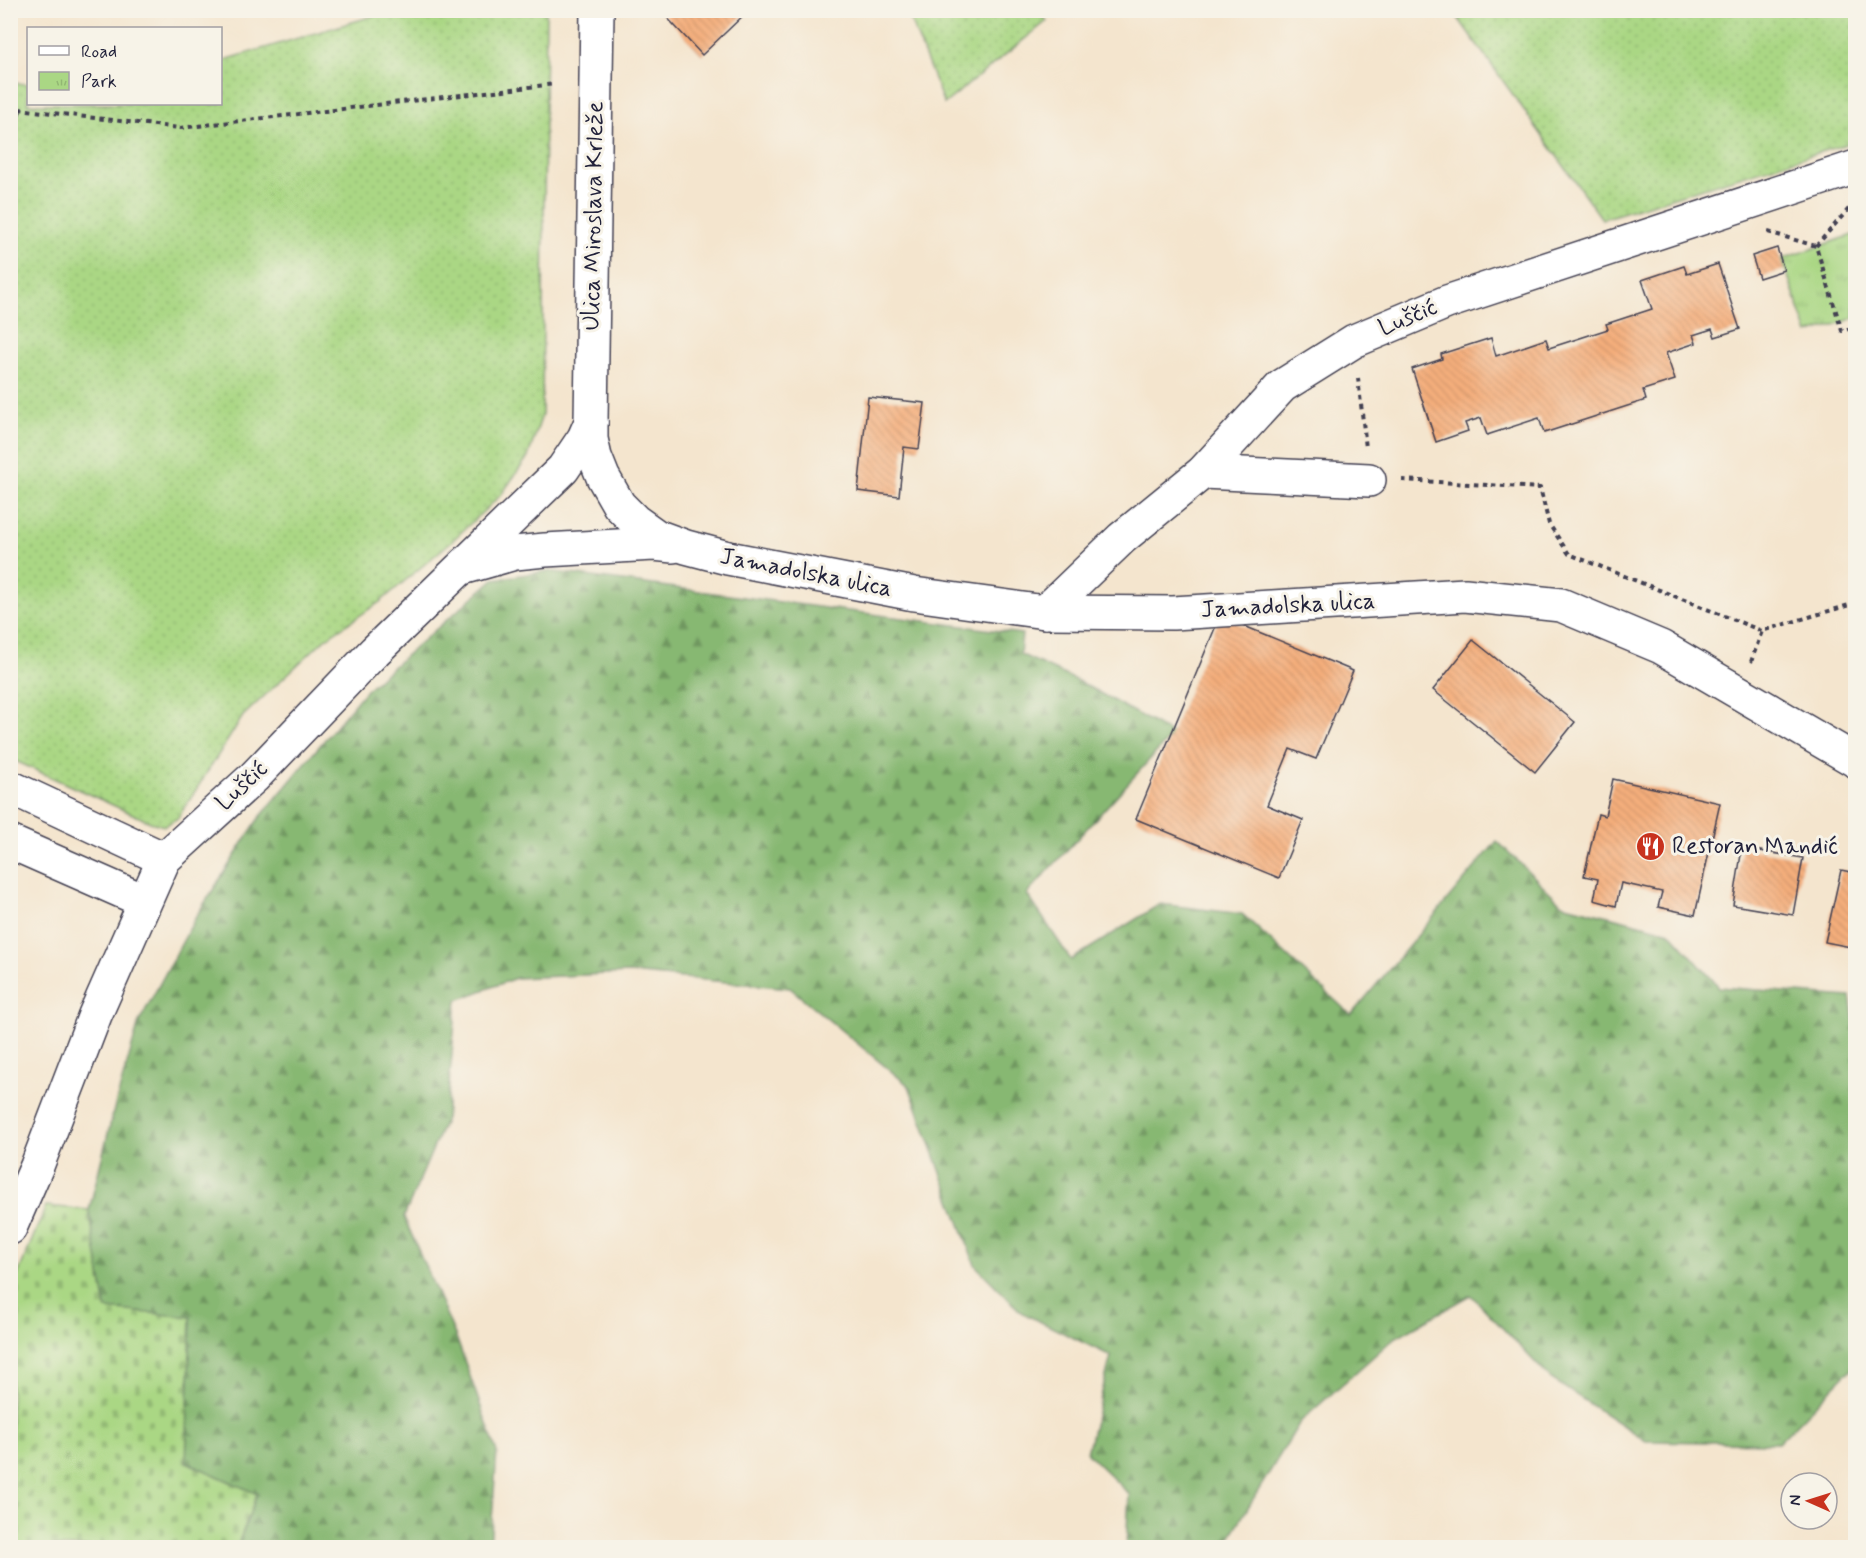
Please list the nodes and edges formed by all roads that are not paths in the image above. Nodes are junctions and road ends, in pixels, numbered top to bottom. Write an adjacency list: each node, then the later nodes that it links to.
1 (597, 10): 3 (street, Ulica Miroslava Krleže)
2 (1856, 167): 4 (street, Luščić)
3 (591, 422): 6 (street, Jamadolska ulica); 7 (street, Luščić)
4 (1203, 472): 5 (street); 8 (street, Luščić)
5 (1382, 480)
6 (686, 547): 7 (street, Jamadolska ulica); 8 (street, Jamadolska ulica)
7 (461, 568): 12 (street, Luščić)
8 (1045, 612): 9 (street, Jamadolska ulica)
9 (1856, 761)
10 (10, 788): 12 (street)
11 (10, 842): 13 (street)
12 (164, 858): 13 (street, Luščić)
13 (144, 901): 14 (street, Luščić)
14 (24, 1161): 15 (street, Luščić)
15 (10, 1228)

